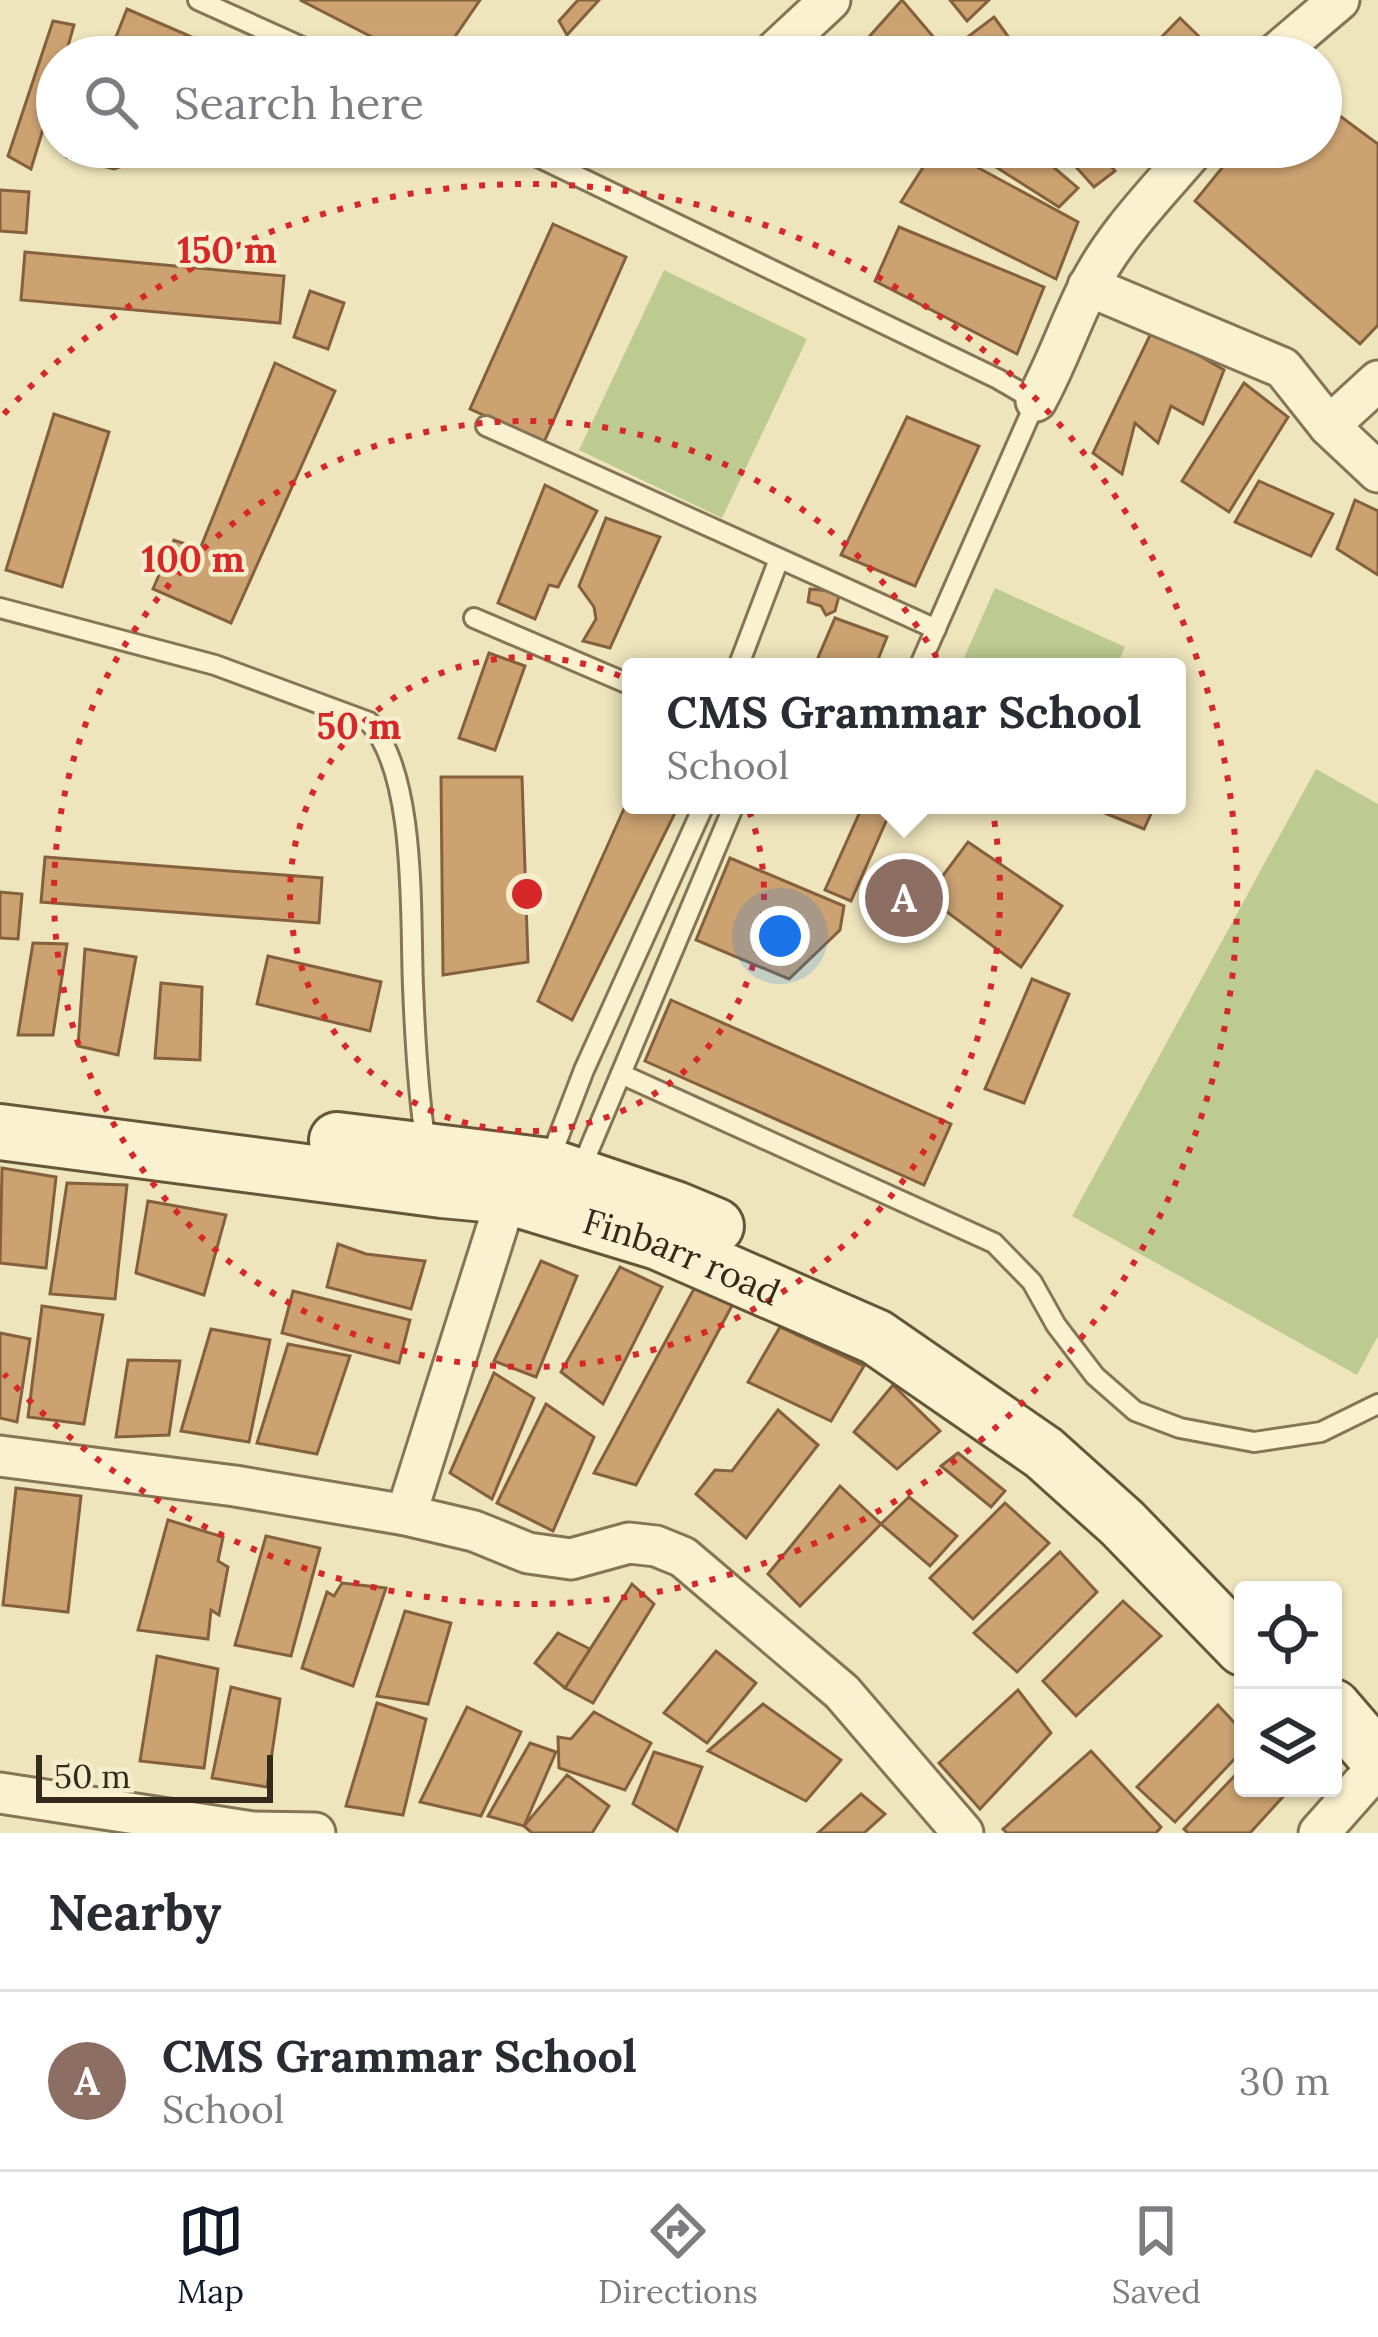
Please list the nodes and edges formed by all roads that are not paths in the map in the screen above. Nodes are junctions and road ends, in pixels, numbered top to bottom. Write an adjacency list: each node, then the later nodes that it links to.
1 (198, 0): 4 (lane)
2 (830, 0): 5 (street)
3 (1339, 0): 6 (street)
4 (278, 36)
5 (791, 36)
6 (1297, 36)
7 (561, 168): 11 (lane)
8 (1178, 168): 9 (street)
9 (1088, 286): 11 (street); 13 (street)
10 (1378, 381): 13 (street)
11 (1036, 401): 18 (lane)
12 (486, 426): 15 (lane)
13 (1329, 426): 14 (street)
14 (1378, 472)
15 (779, 559): 18 (lane); 19 (lane)
16 (0, 608): 28 (lane)
17 (474, 618): 21 (lane)
18 (936, 629): 20 (lane)
19 (741, 658)
20 (923, 658)
21 (622, 682)
22 (700, 814): 24 (lane)
23 (730, 814): 25 (lane)
24 (584, 1070): 25 (lane); 29 (lane)
25 (619, 1079): 29 (lane); 30 (lane)
26 (0, 1095): 28 (main road, Finbarr road)
27 (0, 1132): 29 (main road, Finbarr road)
28 (427, 1150): 29 (main road, Finbarr road)
29 (545, 1180): 32 (street); 33 (main road, Finbarr road); 34 (main road, Finbarr road)
30 (1378, 1405)
31 (0, 1456): 32 (street)
32 (406, 1515): 39 (street)
33 (1234, 1595)
34 (1234, 1639)
35 (1342, 1726): 36 (main road)
36 (1363, 1771): 40 (street)
37 (0, 1793): 38 (street)
38 (315, 1833)
39 (963, 1833)
40 (1319, 1833)

